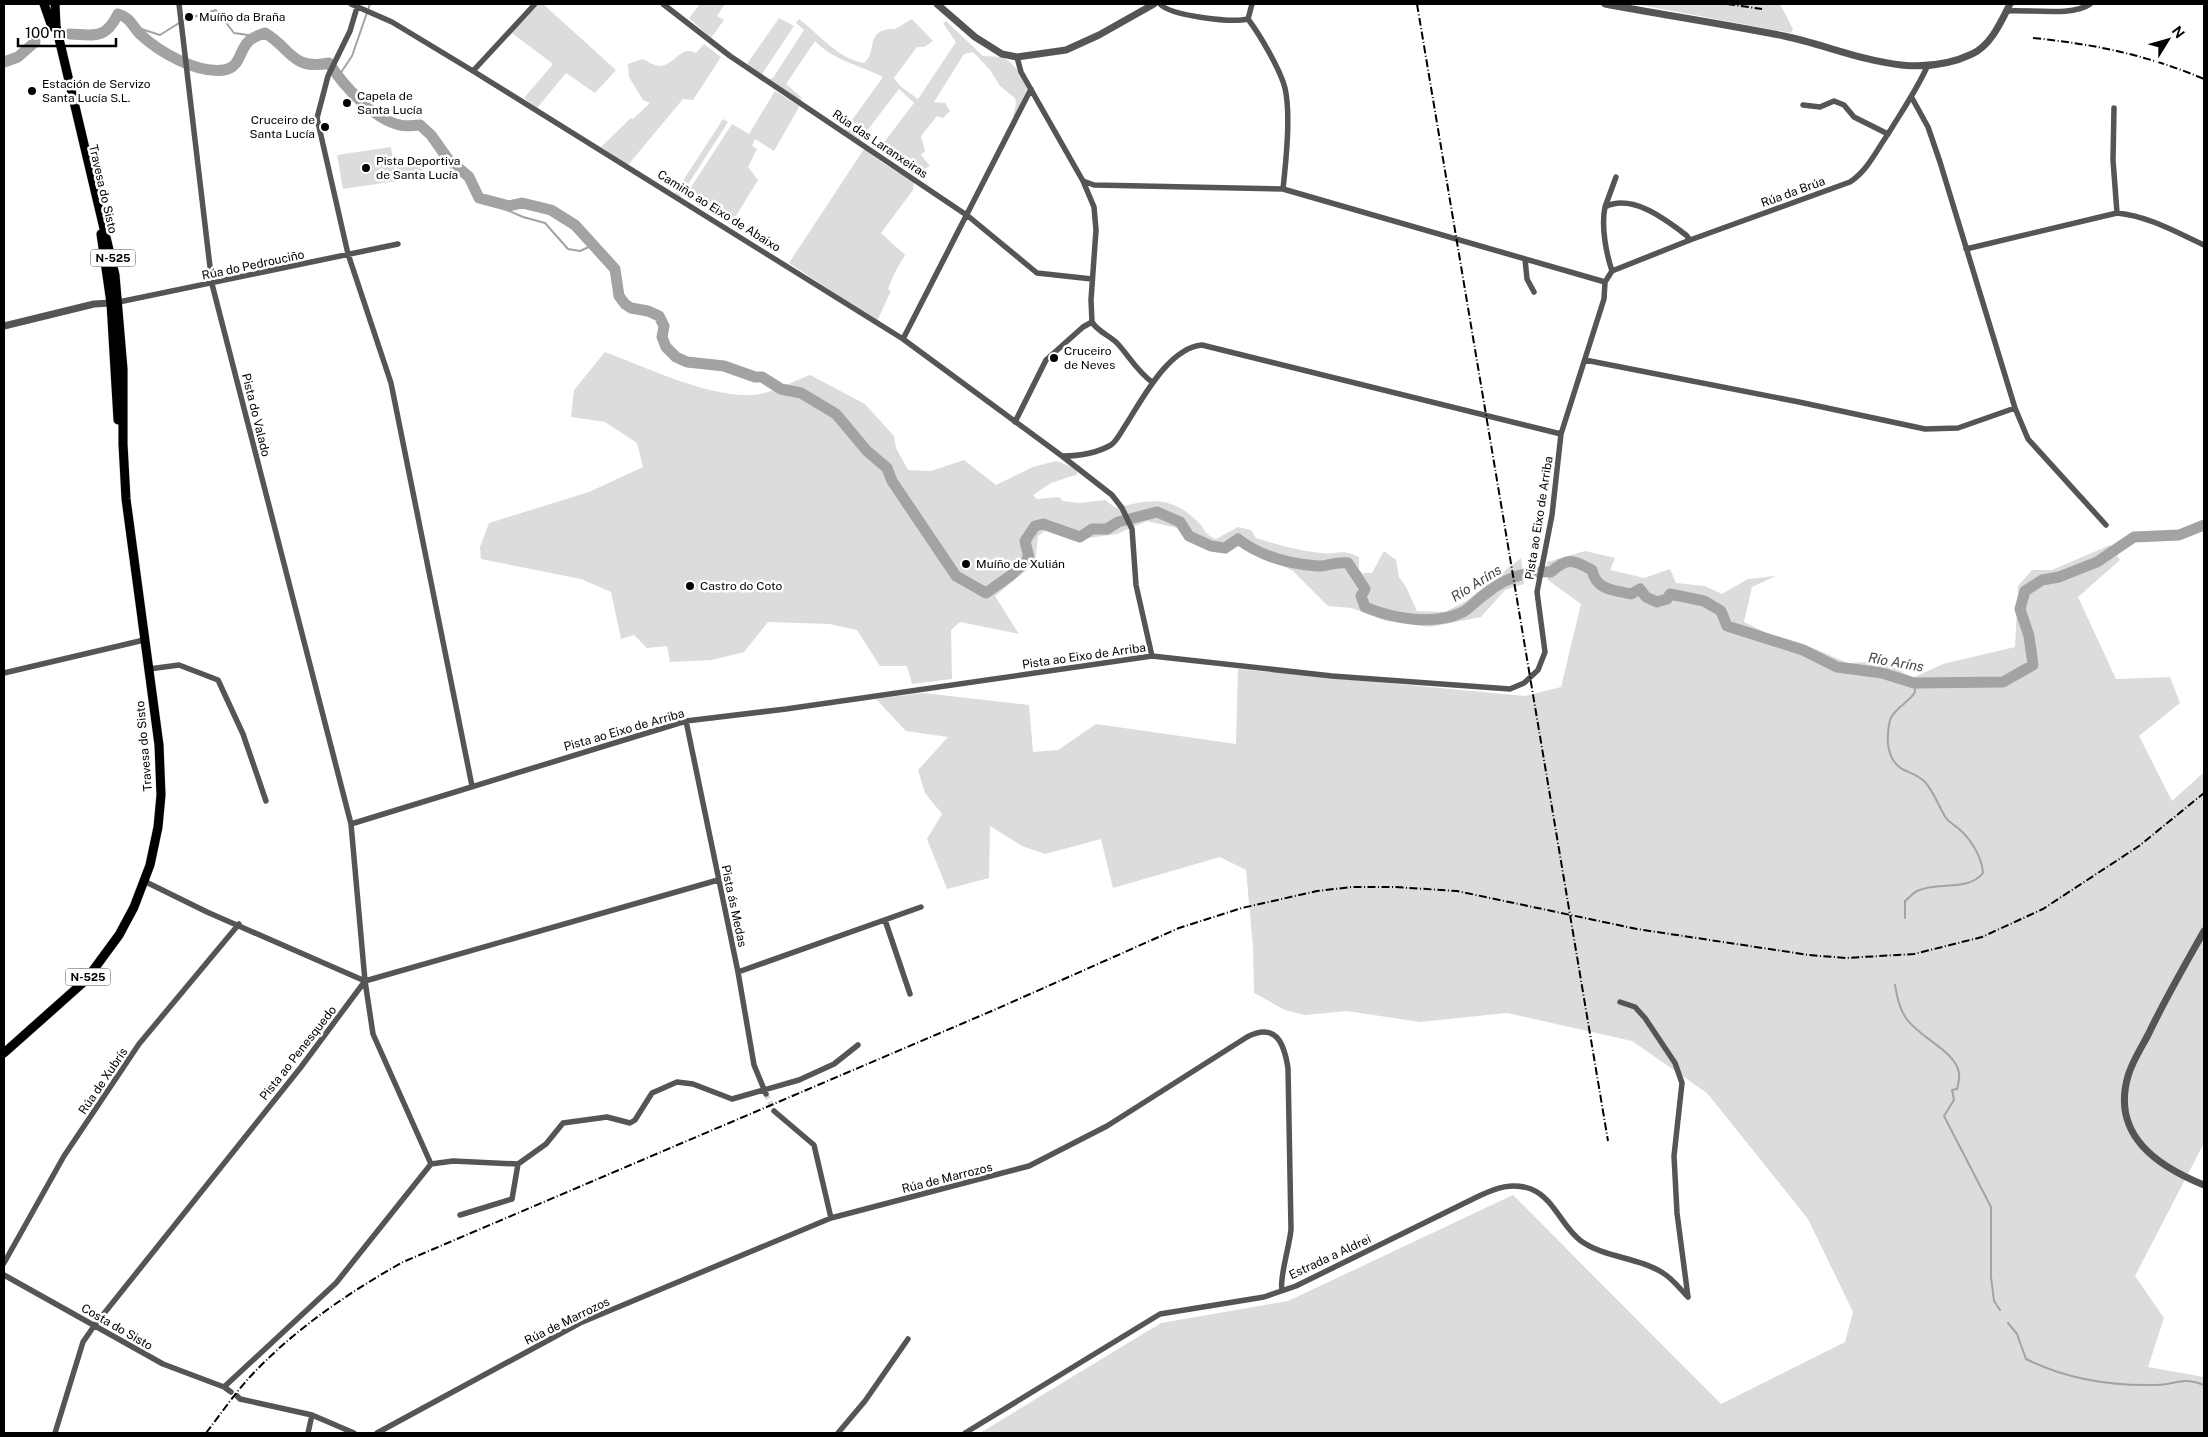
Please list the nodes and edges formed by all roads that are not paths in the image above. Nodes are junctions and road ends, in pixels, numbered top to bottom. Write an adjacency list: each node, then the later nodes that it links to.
1 (44, 4): 42 (highway, Travesa do Sisto / N-525)
2 (55, 4): 42 (highway, Travesa do Sisto / N-525)
3 (179, 4): 40 (street, Pista do Valado)
4 (351, 4): 14 (street, Camiño ao Eixo de Abaixo)
5 (535, 4): 19 (street)
6 (663, 4): 30 (street, Rúa das Laranxeiras)
7 (937, 4): 17 (street)
8 (1154, 4): 17 (street)
9 (1160, 4): 16 (street)
10 (1252, 4): 16 (street)
11 (1605, 4): 18 (street)
12 (2010, 4): 15 (street)
13 (2090, 4): 15 (street)
14 (363, 8): 19 (street, Camiño ao Eixo de Abaixo); 35 (street)
15 (2006, 11): 18 (street)
16 (1248, 19): 27 (street)
17 (1017, 57): 20 (street)
18 (1927, 67): 21 (street, Rúa da Brúa)
19 (472, 71): 45 (street, Camiño ao Eixo de Abaixo)
20 (1031, 89): 26 (street); 30 (street)
21 (1912, 98): 24 (street, Rúa da Brúa); 34 (street)
22 (1803, 105): 24 (street)
23 (2114, 108): 29 (street)
24 (1888, 134): 31 (street, Rúa da Brúa)
25 (1616, 176): 28 (street)
26 (1083, 181): 27 (street); 38 (street)
27 (1283, 189): 36 (street)
28 (1605, 207): 31 (street); 37 (street)
29 (2117, 213): 33 (street); 34 (street)
30 (968, 216): 38 (street, Rúa das Laranxeiras); 45 (street)
31 (1690, 240): 37 (street, Rúa da Brúa)
32 (398, 244): 35 (street, Rúa do Pedrouciño)
33 (2204, 245)
34 (1966, 249): 48 (street)
35 (348, 254): 40 (street, Rúa do Pedrouciño); 58 (street)
36 (1524, 259): 39 (street); 41 (street)
37 (1612, 271): 39 (street, Pista ao Eixo de Arriba)
38 (1092, 279): 43 (street)
39 (1605, 282): 46 (street, Pista ao Eixo de Arriba)
40 (212, 284): 42 (street, Rúa do Pedrouciño); 60 (street, Pista do Valado)
41 (1534, 292)
42 (115, 303): 44 (street); 53 (highway, Travesa do Sisto / N-525)
43 (1092, 322): 47 (street); 49 (street)
44 (4, 326)
45 (904, 339): 49 (street, Camiño ao Eixo de Abaixo)
46 (1585, 360): 48 (street); 50 (street, Pista ao Eixo de Arriba)
47 (1152, 382): 50 (street); 51 (street)
48 (2015, 408): 52 (street)
49 (1015, 422): 51 (street, Camiño ao Eixo de Abaixo)
50 (1561, 434): 54 (street, Pista ao Eixo de Arriba)
51 (1062, 456): 54 (street, Camiño ao Eixo de Abaixo)
52 (2106, 525)
53 (144, 640): 55 (highway, Travesa do Sisto / N-525); 56 (street)
54 (1152, 656): 57 (street, Pista ao Eixo de Arriba)
55 (149, 669): 59 (street); 62 (highway, Travesa do Sisto / N-525)
56 (4, 673)
57 (686, 721): 58 (street, Pista ao Eixo de Arriba); 61 (street, Pista ás Medas)
58 (472, 786): 60 (street, Pista ao Eixo de Arriba)
59 (266, 801)
60 (351, 824): 68 (street, Pista do Valado)
61 (718, 880): 67 (street, Pista ás Medas); 68 (street)
62 (144, 881): 65 (street); 72 (highway, Travesa do Sisto / N-525)
63 (921, 907): 64 (street)
64 (885, 920): 67 (street); 69 (street)
65 (239, 924): 68 (street); 80 (street, Rúa de Xubrís)
66 (2204, 931): 77 (street)
67 (738, 972): 73 (street, Pista ás Medas)
68 (365, 981): 75 (street, Pista do Valado); 83 (street, Pista ao Penesquedo)
69 (910, 994)
70 (1620, 1002): 82 (street, Estrada a Aldrei)
71 (858, 1046): 73 (street)
72 (4, 1053)
73 (764, 1092): 76 (street)
74 (774, 1111): 79 (street)
75 (431, 1164): 76 (street); 85 (street)
76 (518, 1164): 78 (street)
77 (2204, 1185)
78 (460, 1215)
79 (831, 1218): 82 (street, Rúa de Marrozos); 92 (street, Rúa de Marrozos)
80 (4, 1263)
81 (4, 1275): 83 (street, Costa do Sisto)
82 (1282, 1290): 94 (street, Estrada a Aldrei)
83 (94, 1326): 85 (street, Costa do Sisto); 89 (street, Pista ao Penesquedo)
84 (908, 1339): 93 (street)
85 (224, 1387): 86 (street, Costa do Sisto)
86 (231, 1392)
87 (237, 1396): 88 (street)
88 (312, 1415): 90 (street); 91 (street)
89 (56, 1433)
90 (308, 1433)
91 (354, 1433)
92 (377, 1433)
93 (838, 1433)
94 (965, 1433)

